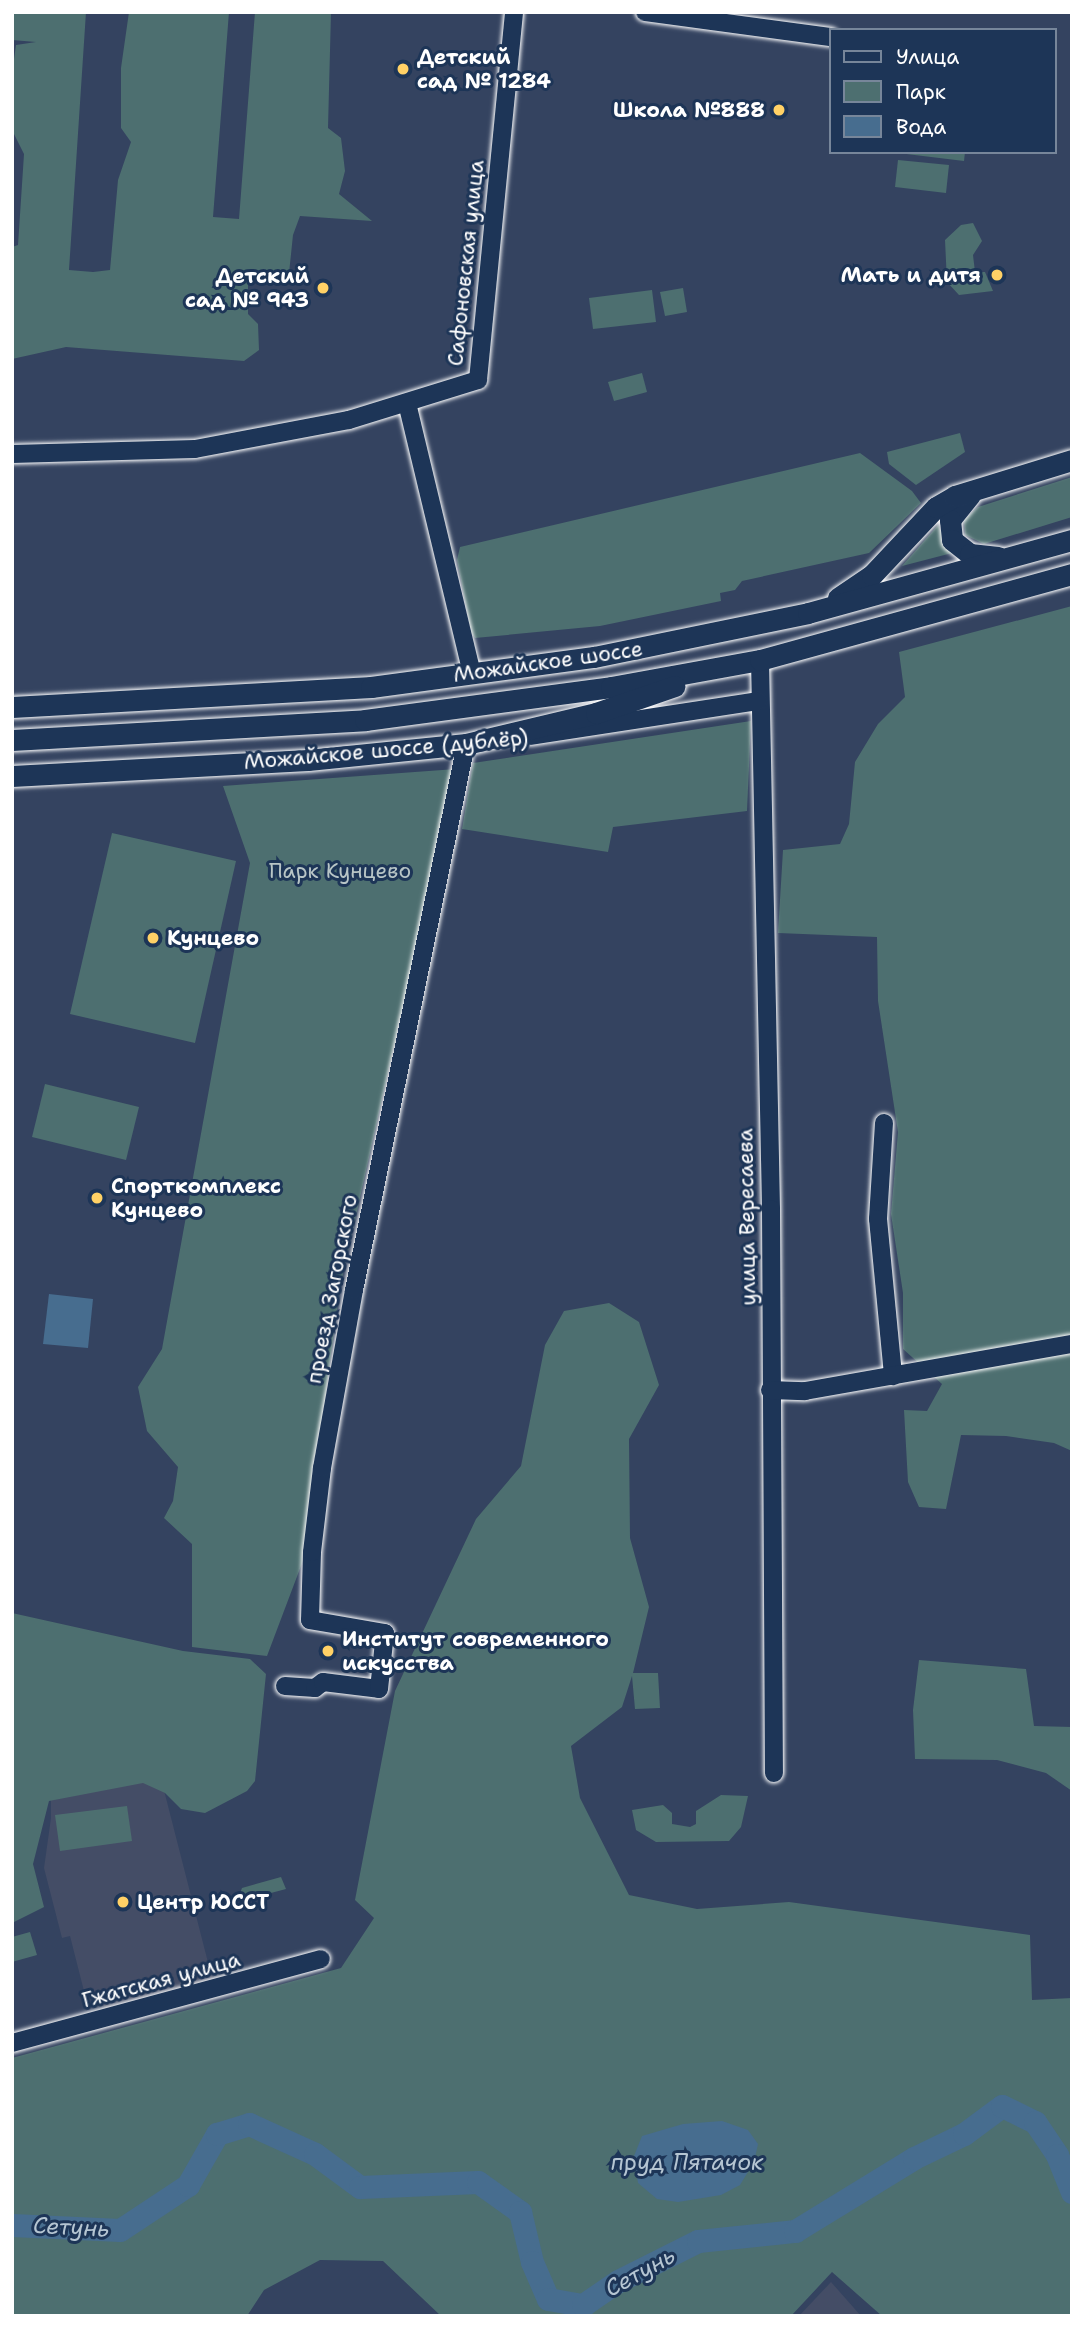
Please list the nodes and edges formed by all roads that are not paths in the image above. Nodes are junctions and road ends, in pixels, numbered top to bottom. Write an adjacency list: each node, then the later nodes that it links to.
1 (514, 12): 4 (street, Сафоновская улица)
2 (645, 12): 3 (street)
3 (828, 37)
4 (407, 403): 5 (street, Сафоновская улица); 14 (street)
5 (12, 454)
6 (1072, 460): 7 (main road)
7 (976, 489): 9 (main road); 11 (main road)
8 (1072, 540): 9 (main road, Можайское шоссе)
9 (1014, 557): 11 (main road, Можайское шоссе)
10 (1072, 574): 12 (main road, Можайское шоссе)
11 (808, 613): 14 (main road, Можайское шоссе)
12 (760, 660): 13 (main road, Можайское шоссе); 15 (street, улица Вересаева)
13 (733, 665): 17 (main road); 18 (main road, Можайское шоссе)
14 (472, 673): 16 (main road, Можайское шоссе)
15 (758, 701): 17 (street, Можайское шоссе (дублёр)); 24 (street, улица Вересаева)
16 (12, 707)
17 (496, 739): 19 (main road, Можайское шоссе (дублёр))
18 (12, 740)
19 (466, 744): 20 (main road, Можайское шоссе (дублёр)); 25 (street, проезд Загорского)
20 (12, 776)
21 (884, 1122): 23 (street)
22 (1072, 1344): 23 (street)
23 (893, 1376): 24 (street)
24 (770, 1390): 26 (street, улица Вересаева)
25 (285, 1686)
26 (774, 1773)
27 (321, 1959): 28 (street, Гжатская улица)
28 (12, 2043)

